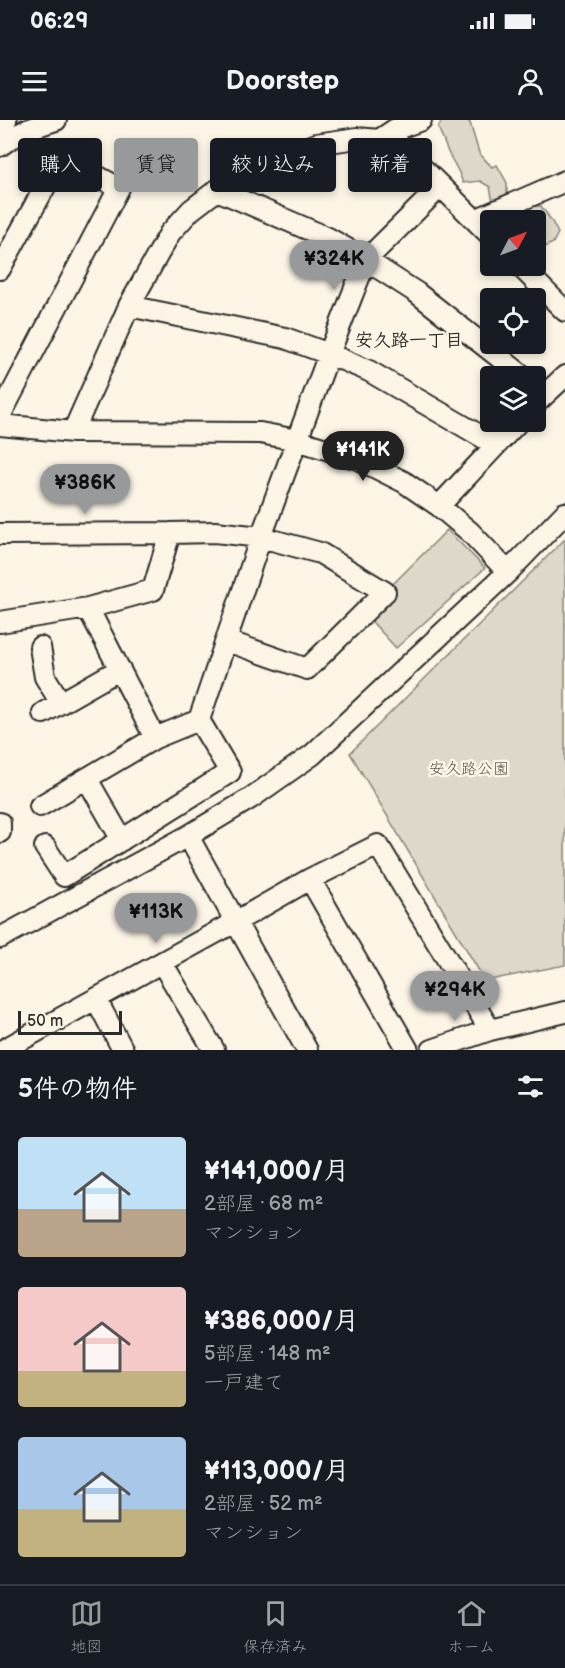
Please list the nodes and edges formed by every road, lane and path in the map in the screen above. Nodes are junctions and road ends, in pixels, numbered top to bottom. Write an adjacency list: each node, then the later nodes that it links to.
1 (6, 120): 4 (street)
2 (56, 120): 6 (street)
3 (421, 120): 5 (street)
4 (0, 123)
5 (382, 138)
6 (0, 146)
7 (432, 178): 9 (street)
8 (565, 181): 12 (street)
9 (440, 186): 12 (street); 14 (street)
10 (214, 192): 17 (street)
11 (222, 192): 14 (street)
12 (475, 220): 13 (street)
13 (480, 225)
14 (366, 260): 19 (street); 20 (street)
15 (0, 269): 23 (street)
16 (530, 276): 18 (street)
17 (129, 306): 19 (street); 25 (street)
18 (565, 310)
19 (329, 354): 27 (street); 28 (street)
20 (510, 366)
21 (565, 376): 22 (street)
22 (546, 389)
23 (0, 416)
24 (0, 425): 25 (street)
25 (73, 432): 27 (street)
26 (508, 432): 28 (street)
27 (297, 440): 29 (street); 33 (street)
28 (496, 445): 29 (street)
29 (438, 506): 34 (street)
30 (565, 513): 34 (street)
31 (170, 533): 32 (street); 33 (street); 35 (street)
32 (0, 534)
33 (261, 537): 37 (street); 37 (street)
34 (508, 572): 48 (street)
35 (88, 608): 36 (street); 39 (street)
36 (0, 622)
37 (227, 641): 42 (street)
38 (40, 647): 40 (street)
39 (120, 669): 40 (street); 43 (street)
40 (61, 703): 41 (street)
41 (43, 713)
42 (199, 720): 43 (street); 49 (street)
43 (155, 738): 44 (street)
44 (87, 778): 45 (street); 49 (street)
45 (40, 806)
46 (0, 823): 47 (street)
47 (0, 832)
48 (188, 836): 52 (street); 53 (street)
49 (122, 840): 50 (street)
50 (45, 847)
51 (310, 879): 52 (street); 57 (street); 62 (street)
52 (235, 922): 54 (street); 61 (street)
53 (0, 938)
54 (162, 963): 55 (street); 60 (street)
55 (96, 999): 58 (street); 59 (street)
56 (565, 1012): 57 (street)
57 (490, 1030): 63 (street)
58 (3, 1050)
59 (123, 1050)
60 (214, 1050)
61 (307, 1050)
62 (408, 1050)
63 (432, 1050)

